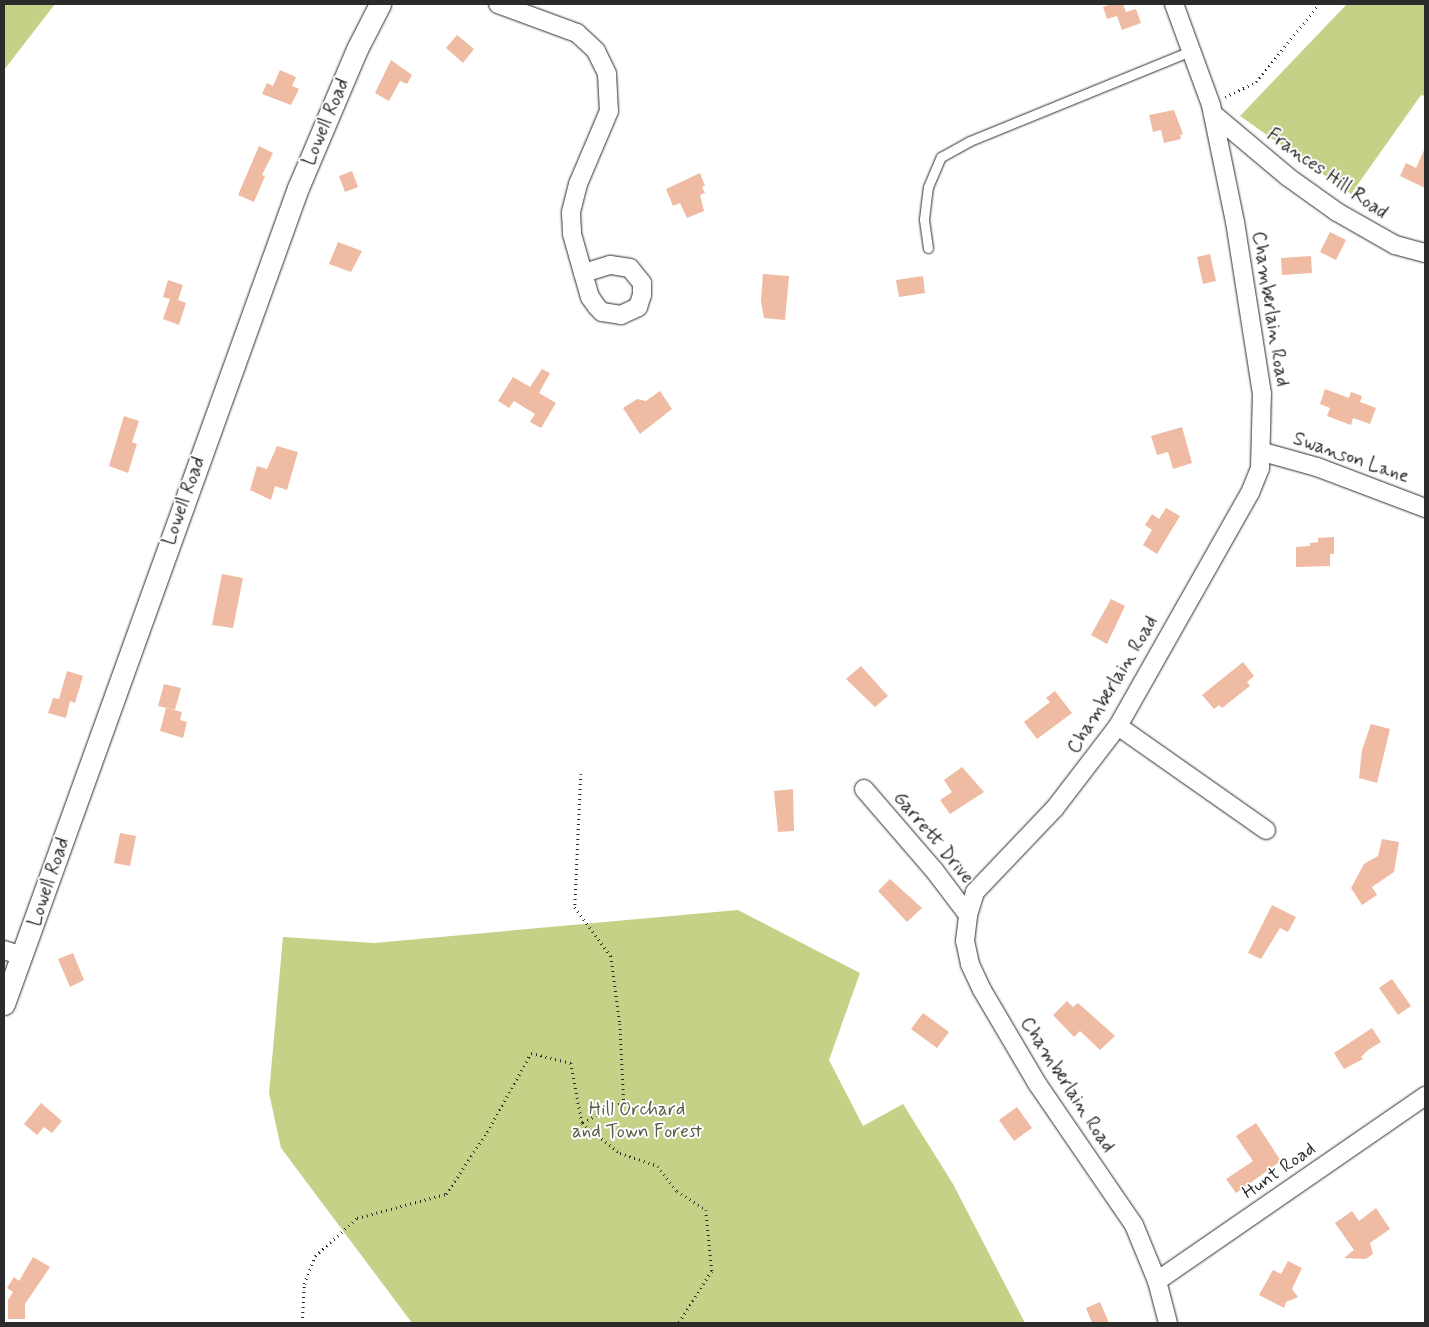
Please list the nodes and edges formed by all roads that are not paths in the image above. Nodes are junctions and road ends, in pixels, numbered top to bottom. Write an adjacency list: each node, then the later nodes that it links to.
1 (380, 4): 15 (street, Lowell Road)
2 (498, 4): 8 (street)
3 (1174, 4): 4 (street, Chamberlain Road)
4 (1191, 51): 5 (street, Chamberlain Road); 6 (lane)
5 (1212, 110): 7 (street, Frances Hill Road); 9 (street, Chamberlain Road)
6 (928, 248)
7 (1425, 253)
8 (583, 273)
9 (1263, 452): 10 (street, Swanson Lane); 11 (street, Chamberlain Road)
10 (1425, 508)
11 (1118, 726): 13 (street); 14 (street, Chamberlain Road)
12 (864, 789): 14 (street, Garrett Drive)
13 (1266, 830)
14 (968, 915): 18 (street, Chamberlain Road)
15 (13, 953): 16 (street, Lowell Road)
16 (4, 1004)
17 (1425, 1096): 18 (street, Hunt Road)
18 (1157, 1281): 19 (street, Chamberlain Road)
19 (1168, 1323)

